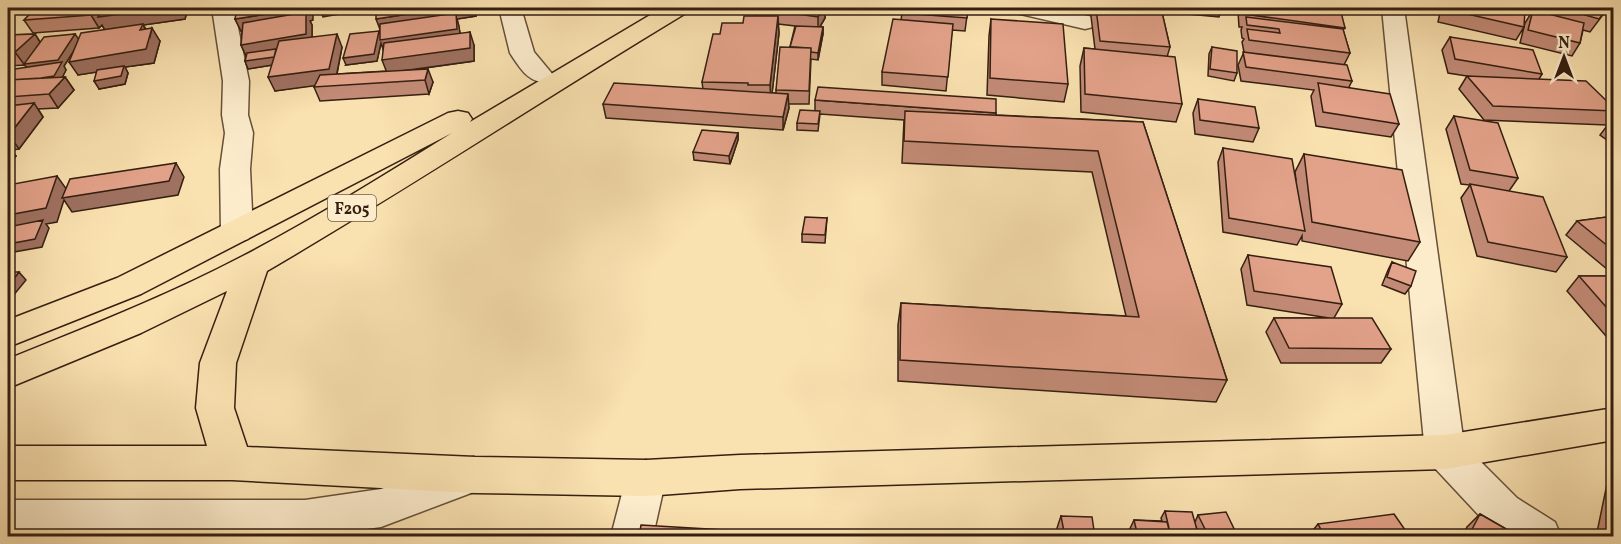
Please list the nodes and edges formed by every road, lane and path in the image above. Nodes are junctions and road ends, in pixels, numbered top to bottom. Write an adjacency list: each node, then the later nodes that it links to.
1 (224, 8): 9 (street)
2 (510, 8): 8 (street)
3 (659, 8): 8 (main road, F205)
4 (678, 8): 10 (main road, F205)
5 (1024, 8): 7 (street)
6 (1393, 8): 14 (street)
7 (1085, 22)
8 (541, 76): 9 (main road, F205)
9 (237, 232): 11 (main road, F205)
10 (253, 265): 12 (main road, F205); 16 (main road)
11 (8, 334)
12 (8, 374)
13 (1614, 424): 14 (main road)
14 (1445, 452): 18 (main road); 21 (street)
15 (8, 463): 16 (main road)
16 (232, 463): 17 (main road)
17 (475, 475): 18 (main road); 19 (street)
18 (646, 478): 20 (street)
19 (8, 519)
20 (632, 537)
21 (1540, 537)

